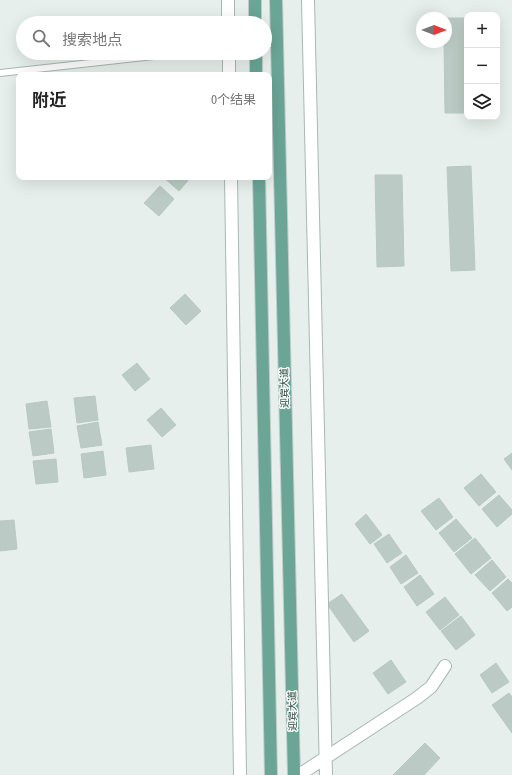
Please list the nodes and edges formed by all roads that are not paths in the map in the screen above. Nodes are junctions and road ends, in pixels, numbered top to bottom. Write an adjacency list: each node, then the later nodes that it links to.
1 (228, 0): 5 (street)
2 (255, 0): 6 (main road)
3 (276, 0): 8 (main road, 迎宾大道)
4 (308, 0): 18 (street)
5 (228, 16)
6 (255, 16)
7 (272, 44): 8 (lane)
8 (278, 44): 21 (main road, 迎宾大道)
9 (118, 60): 14 (lane)
10 (229, 60): 12 (street)
11 (256, 60): 13 (main road)
12 (229, 72)
13 (256, 72)
14 (0, 73)
15 (231, 180): 19 (street)
16 (258, 180): 20 (main road)
17 (445, 666): 18 (street)
18 (326, 757): 22 (street); 23 (street)
19 (240, 775)
20 (270, 775)
21 (294, 775)
22 (299, 775)
23 (326, 775)

